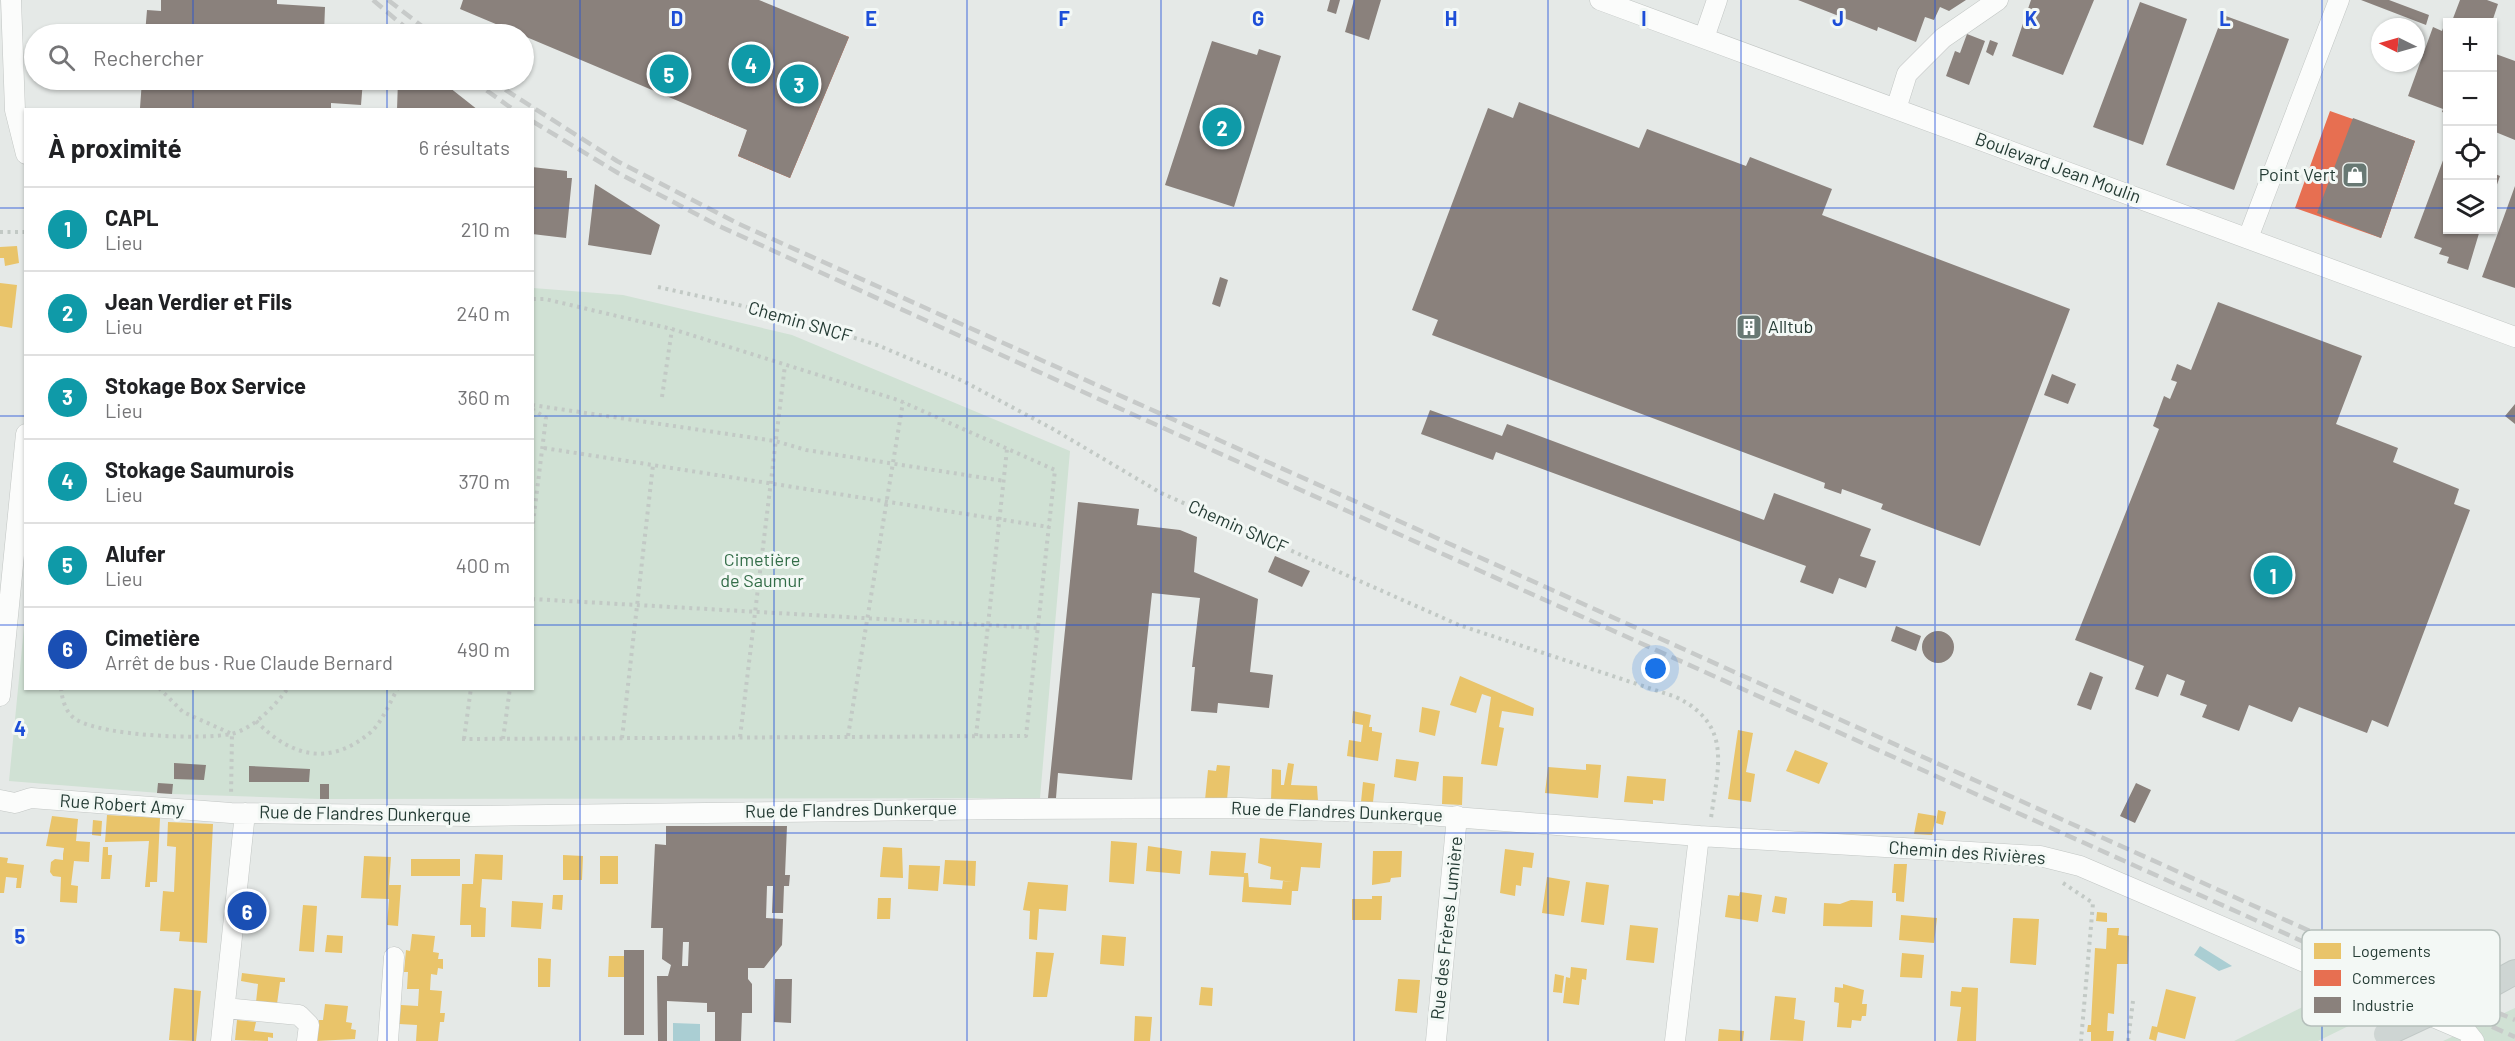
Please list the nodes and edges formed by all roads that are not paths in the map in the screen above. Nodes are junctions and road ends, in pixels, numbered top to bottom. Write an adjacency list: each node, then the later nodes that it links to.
1 (11, 0): 8 (street)
2 (1600, 0): 6 (street, Boulevard Jean Moulin)
3 (1717, 0): 6 (street)
4 (1998, 0): 7 (street)
5 (2339, 0): 9 (street)
6 (1704, 38): 7 (street, Boulevard Jean Moulin)
7 (1896, 109): 9 (street, Boulevard Jean Moulin)
8 (24, 146)
9 (2248, 237): 10 (street, Boulevard Jean Moulin)
10 (2515, 337)
11 (24, 454): 12 (street)
12 (0, 696)
13 (0, 800): 14 (street, Rue Robert Amy)
14 (238, 813): 15 (street, Rue de Flandres Dunkerque); 21 (street)
15 (1457, 816): 16 (street, Chemin des Rivières); 28 (street, Rue des Frères Lumière)
16 (1699, 836): 18 (street, Chemin des Rivières); 29 (street)
17 (394, 957): 27 (street)
18 (2302, 960)
19 (2515, 973): 20 (main road, bridge)
20 (2500, 980)
21 (225, 1008): 25 (street); 26 (street)
22 (2404, 1026): 24 (main road, bridge)
23 (2457, 1026): 30 (street, Chemin des Rivières)
24 (2379, 1038)
25 (221, 1041)
26 (307, 1041)
27 (388, 1041)
28 (1436, 1041)
29 (1675, 1041)
30 (2474, 1041)

